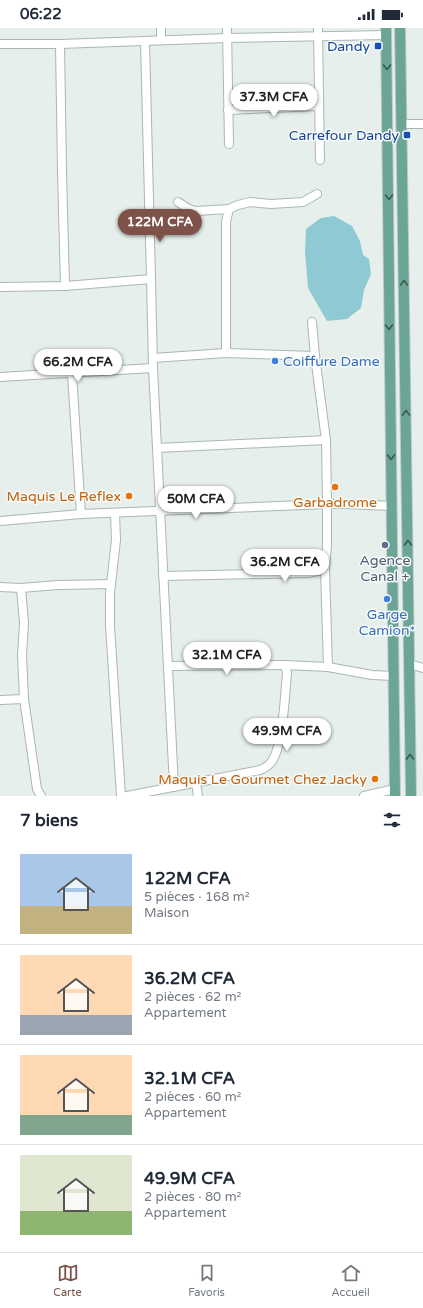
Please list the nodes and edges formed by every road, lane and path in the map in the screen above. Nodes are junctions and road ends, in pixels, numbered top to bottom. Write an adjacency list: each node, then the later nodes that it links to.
1 (161, 28): 9 (street)
2 (227, 28): 7 (street)
3 (400, 28): 14 (main road)
4 (386, 31): 6 (street); 34 (main road, one-way to 34)
5 (318, 32): 6 (street); 7 (street); 12 (street)
6 (370, 32)
7 (228, 38): 9 (street); 13 (street)
8 (145, 40): 9 (street); 11 (street); 21 (street)
9 (161, 40)
10 (0, 44): 11 (street)
11 (60, 44): 22 (street)
12 (319, 106): 13 (street); 17 (street)
13 (228, 110): 16 (street)
14 (402, 124): 15 (street); 44 (main road, one-way to 14)
15 (423, 124)
16 (229, 144)
17 (320, 160)
18 (317, 194): 20 (street)
19 (178, 202): 20 (street)
20 (229, 209): 25 (street)
21 (151, 279): 22 (street); 27 (street)
22 (65, 286): 23 (street)
23 (0, 287)
24 (312, 322): 26 (street)
25 (226, 353): 26 (street); 27 (street)
26 (314, 356): 31 (street)
27 (153, 358): 28 (street)
28 (153, 368): 29 (street); 32 (street)
29 (72, 374): 30 (street); 37 (street)
30 (0, 377)
31 (326, 440): 32 (street); 33 (street)
32 (157, 448): 35 (street)
33 (327, 504): 34 (street); 35 (street); 39 (street)
34 (392, 506): 49 (main road)
35 (160, 511): 36 (street); 40 (street)
36 (115, 513): 37 (street); 41 (street)
37 (82, 514): 38 (street)
38 (0, 521)
39 (325, 570): 40 (street); 47 (street)
40 (163, 576): 46 (street)
41 (111, 584): 43 (street); 56 (street)
42 (0, 587): 43 (street)
43 (21, 588): 50 (street)
44 (409, 664): 48 (street); 60 (main road, one-way to 44)
45 (285, 665): 46 (street); 47 (street); 52 (street)
46 (168, 666): 53 (street)
47 (328, 667): 49 (street)
48 (423, 668)
49 (394, 676): 54 (main road)
50 (24, 699): 51 (street); 55 (street)
51 (0, 700)
52 (196, 783): 53 (street); 58 (street)
53 (174, 787): 57 (street)
54 (395, 793): 59 (street)
55 (41, 796)
56 (121, 796)
57 (127, 796)
58 (198, 796)
59 (364, 796)
60 (411, 796)

